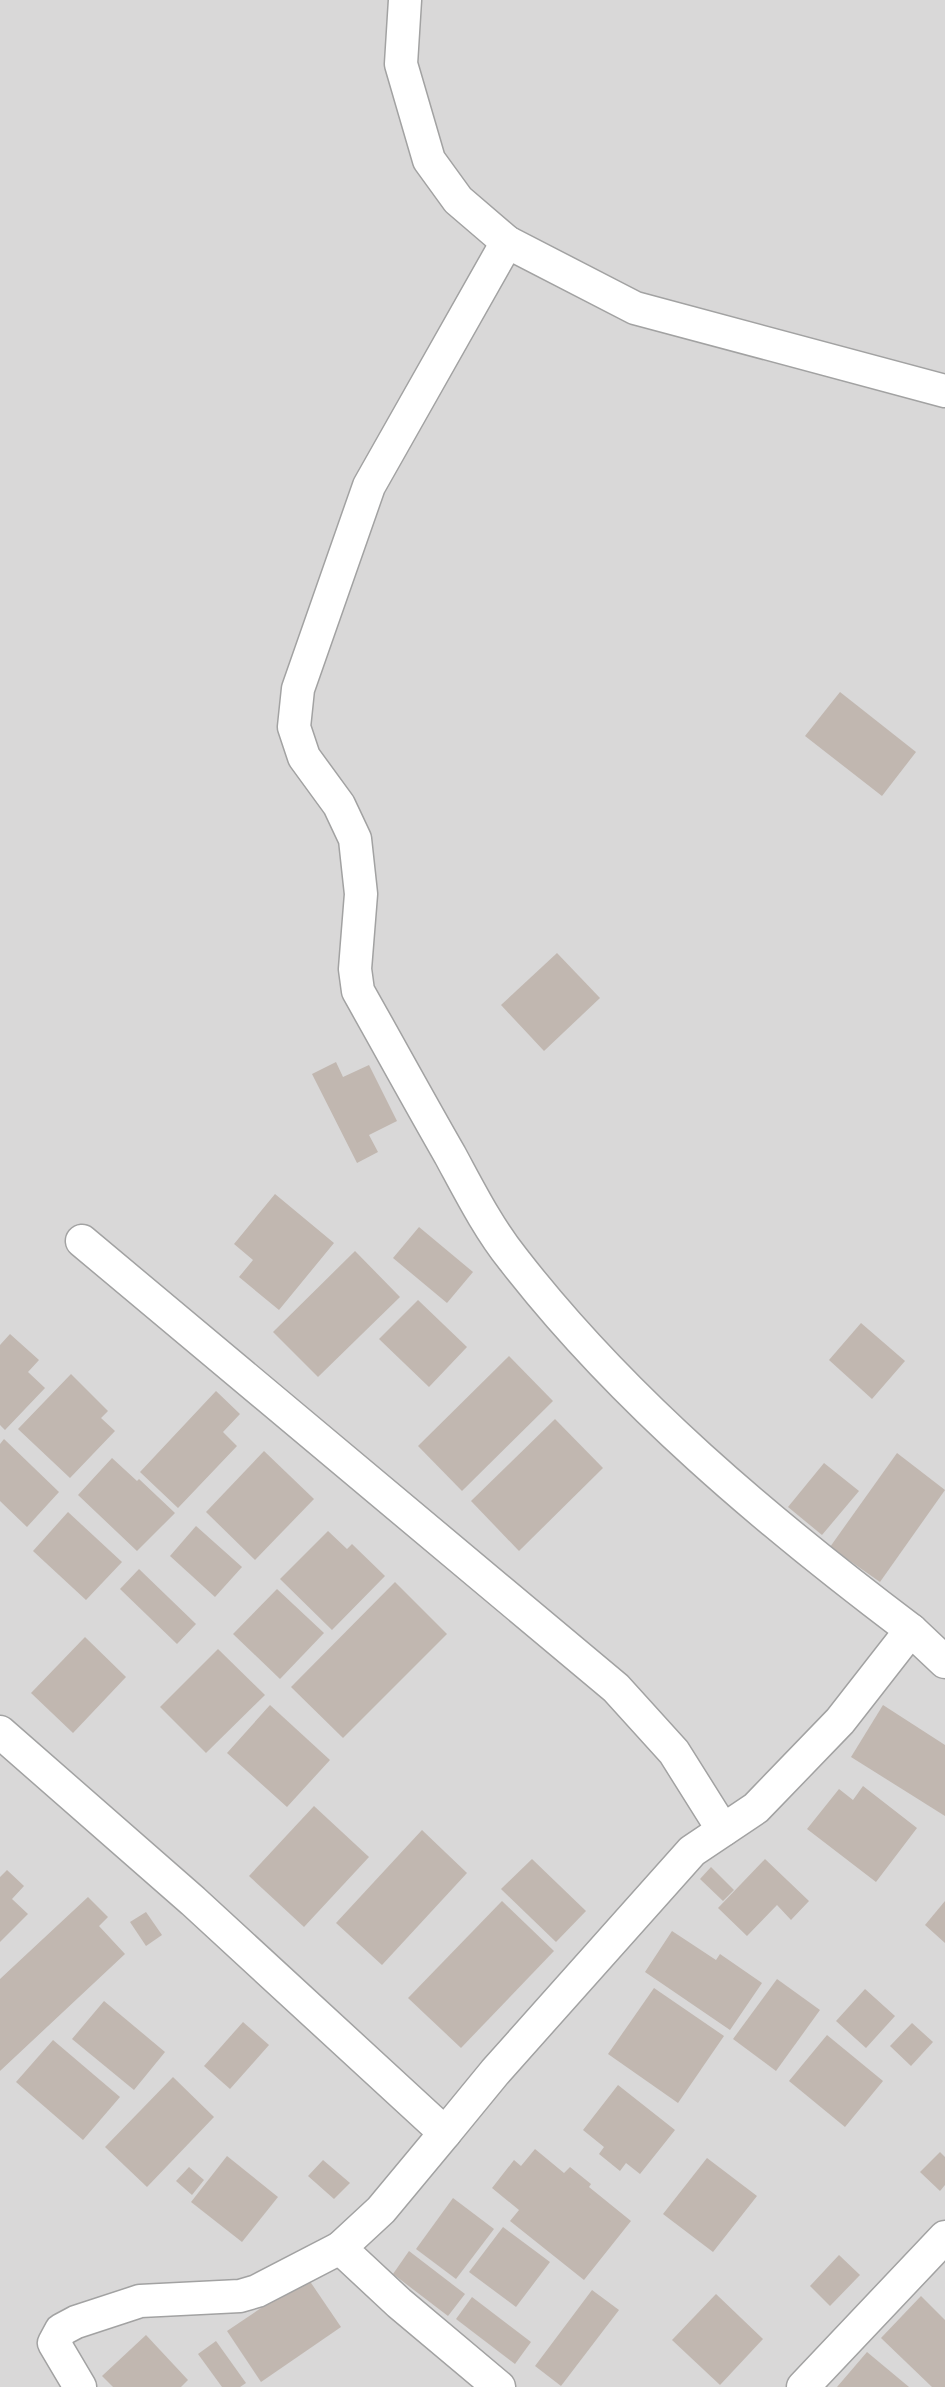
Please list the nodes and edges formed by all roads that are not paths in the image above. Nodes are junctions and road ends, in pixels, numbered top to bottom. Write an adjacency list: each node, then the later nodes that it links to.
1 (405, 0): 2 (street)
2 (507, 242): 3 (street); 5 (street)
3 (945, 391)
4 (82, 1241): 8 (street)
5 (911, 1630): 6 (street); 8 (street)
6 (945, 1662)
7 (0, 1732): 9 (street)
8 (723, 1830): 9 (street)
9 (445, 2133): 11 (street)
10 (944, 2242): 14 (street)
11 (340, 2248): 12 (street); 13 (street)
12 (80, 2387)
13 (499, 2387)
14 (803, 2387)

